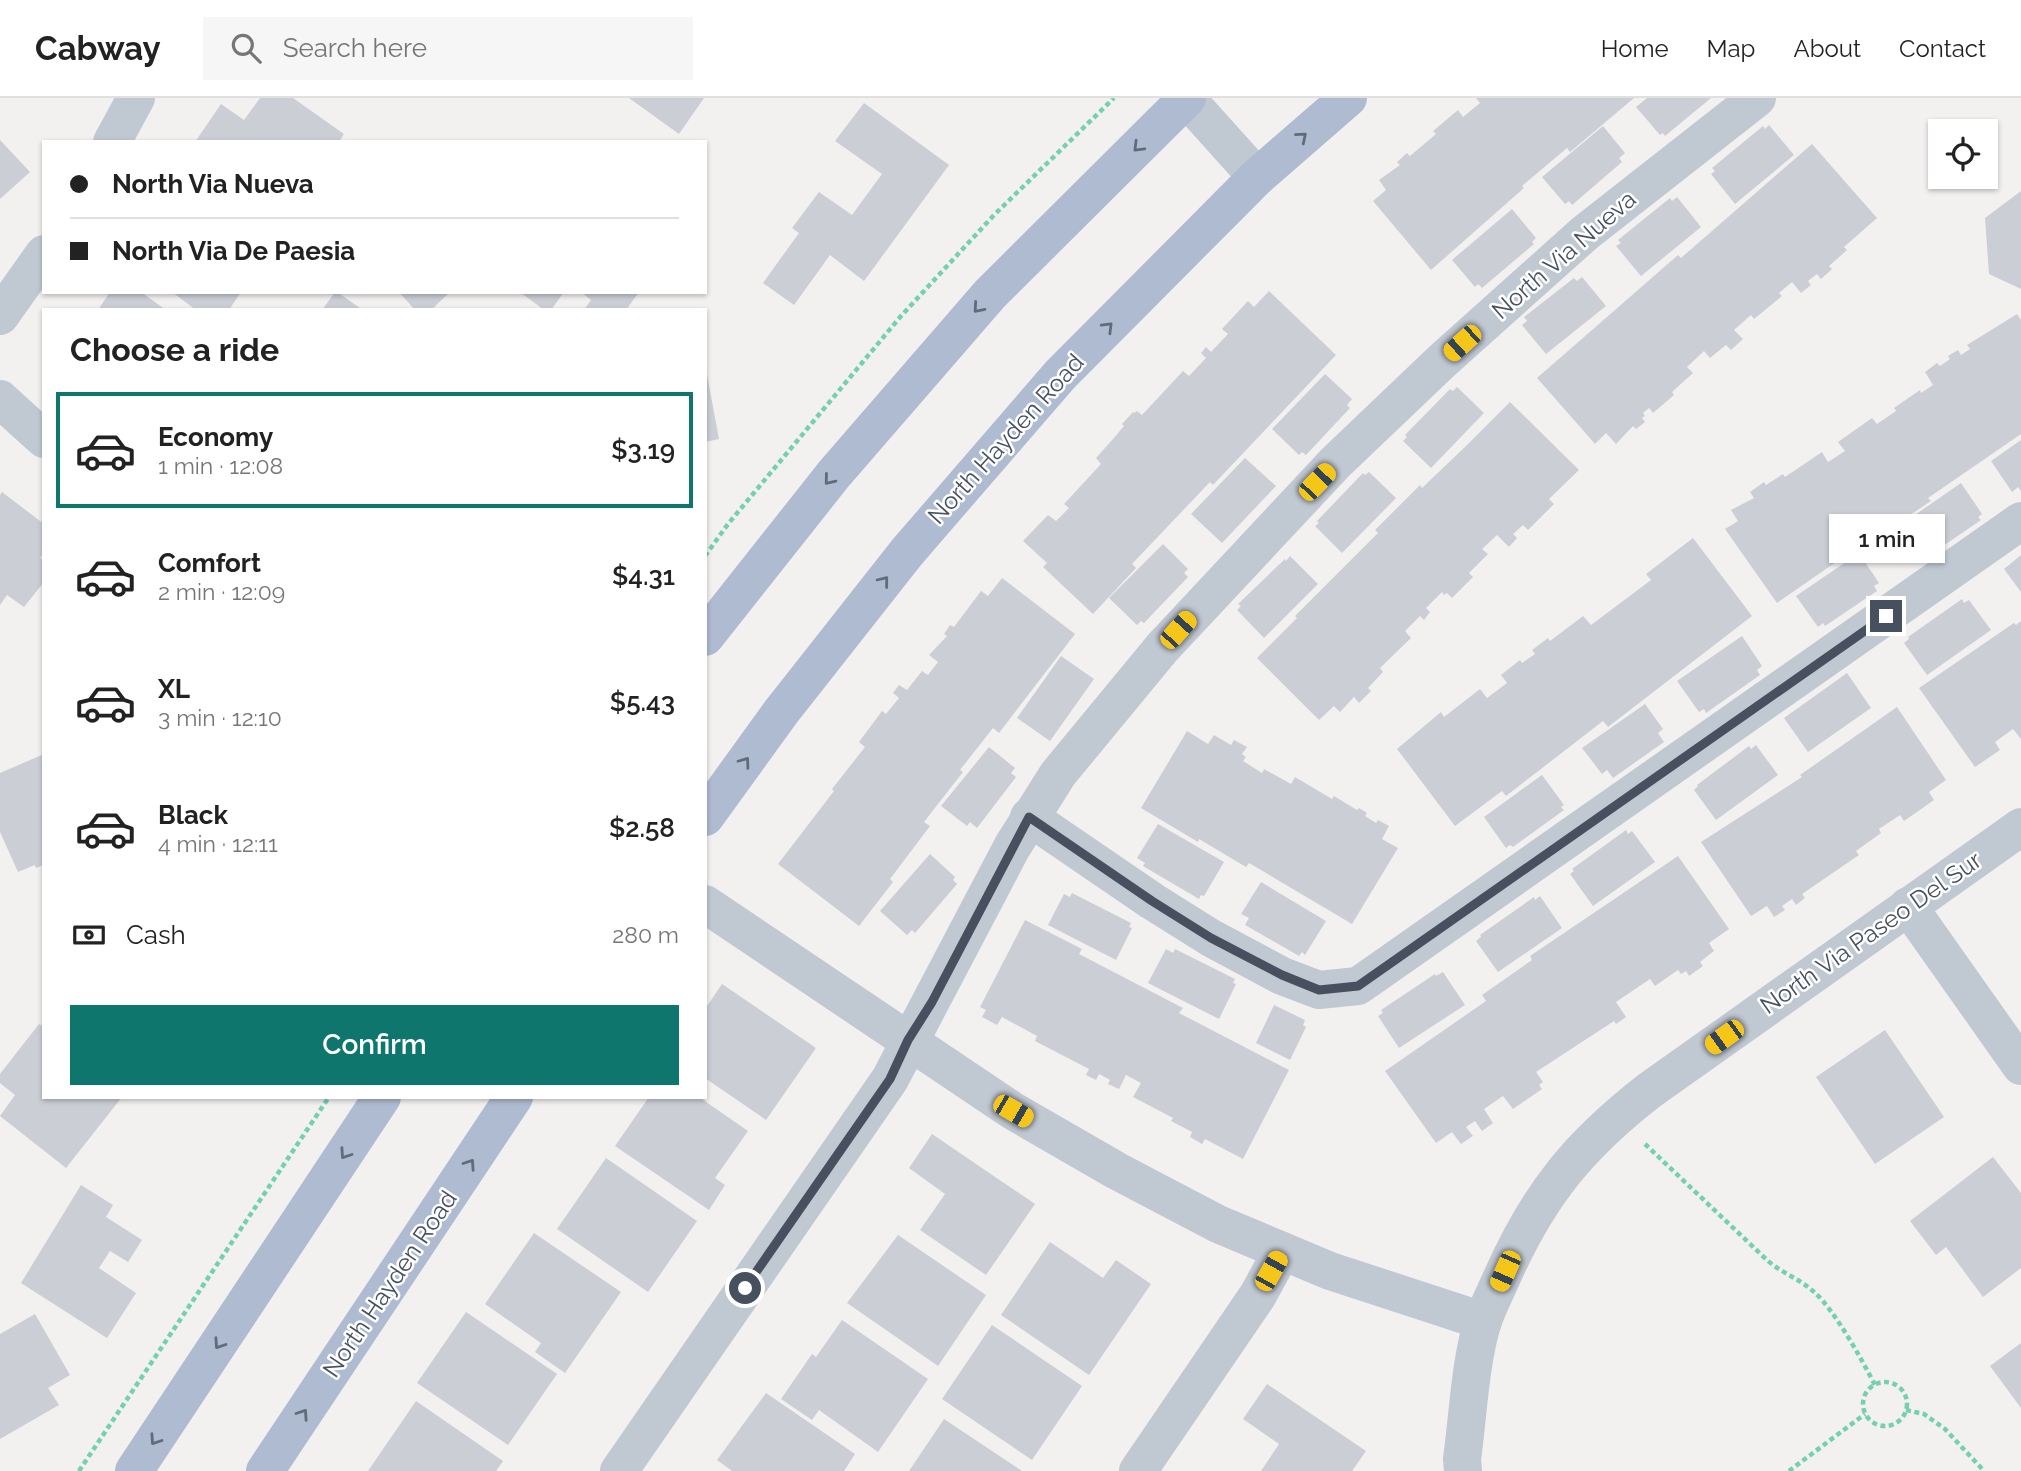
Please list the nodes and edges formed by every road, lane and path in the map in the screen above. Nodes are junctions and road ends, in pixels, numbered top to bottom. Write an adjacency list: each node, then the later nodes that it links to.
1 (136, 98): 6 (street)
2 (1114, 98): 13 (path)
3 (1186, 98): 7 (street); 14 (main road, one-way to 14)
4 (1348, 98): 7 (main road, North Hayden Road, one-way to 4)
5 (1757, 98): 16 (street, North Via Nueva)
6 (113, 140)
7 (1257, 177): 15 (main road, North Hayden Road, one-way to 7)
8 (42, 257): 9 (street)
9 (0, 316)
10 (0, 399): 11 (street)
11 (42, 437)
12 (2021, 521): 16 (street)
13 (707, 553)
14 (707, 634)
15 (707, 814)
16 (1029, 817): 20 (street, North Via Nueva)
17 (2021, 827): 19 (street, North Via Paseo Del Sur)
18 (707, 905): 20 (street)
19 (1908, 906): 21 (street); 27 (street, North Via Paseo Del Sur)
20 (908, 1040): 26 (street); 34 (street, North Via Nueva)
21 (2021, 1066)
22 (328, 1099): 31 (path)
23 (381, 1099): 32 (main road, one-way to 32)
24 (513, 1099): 33 (main road, North Hayden Road, one-way to 24)
25 (1644, 1144): 28 (path)
26 (1282, 1251): 27 (street); 35 (street)
27 (1483, 1321): 36 (street)
28 (1875, 1385): 29 (path); 30 (path)
29 (1906, 1410): 30 (path); 38 (path)
30 (1866, 1414): 37 (path)
31 (79, 1471)
32 (134, 1471)
33 (265, 1471)
34 (619, 1471)
35 (1138, 1471)
36 (1463, 1471)
37 (1789, 1471)
38 (1984, 1471)

